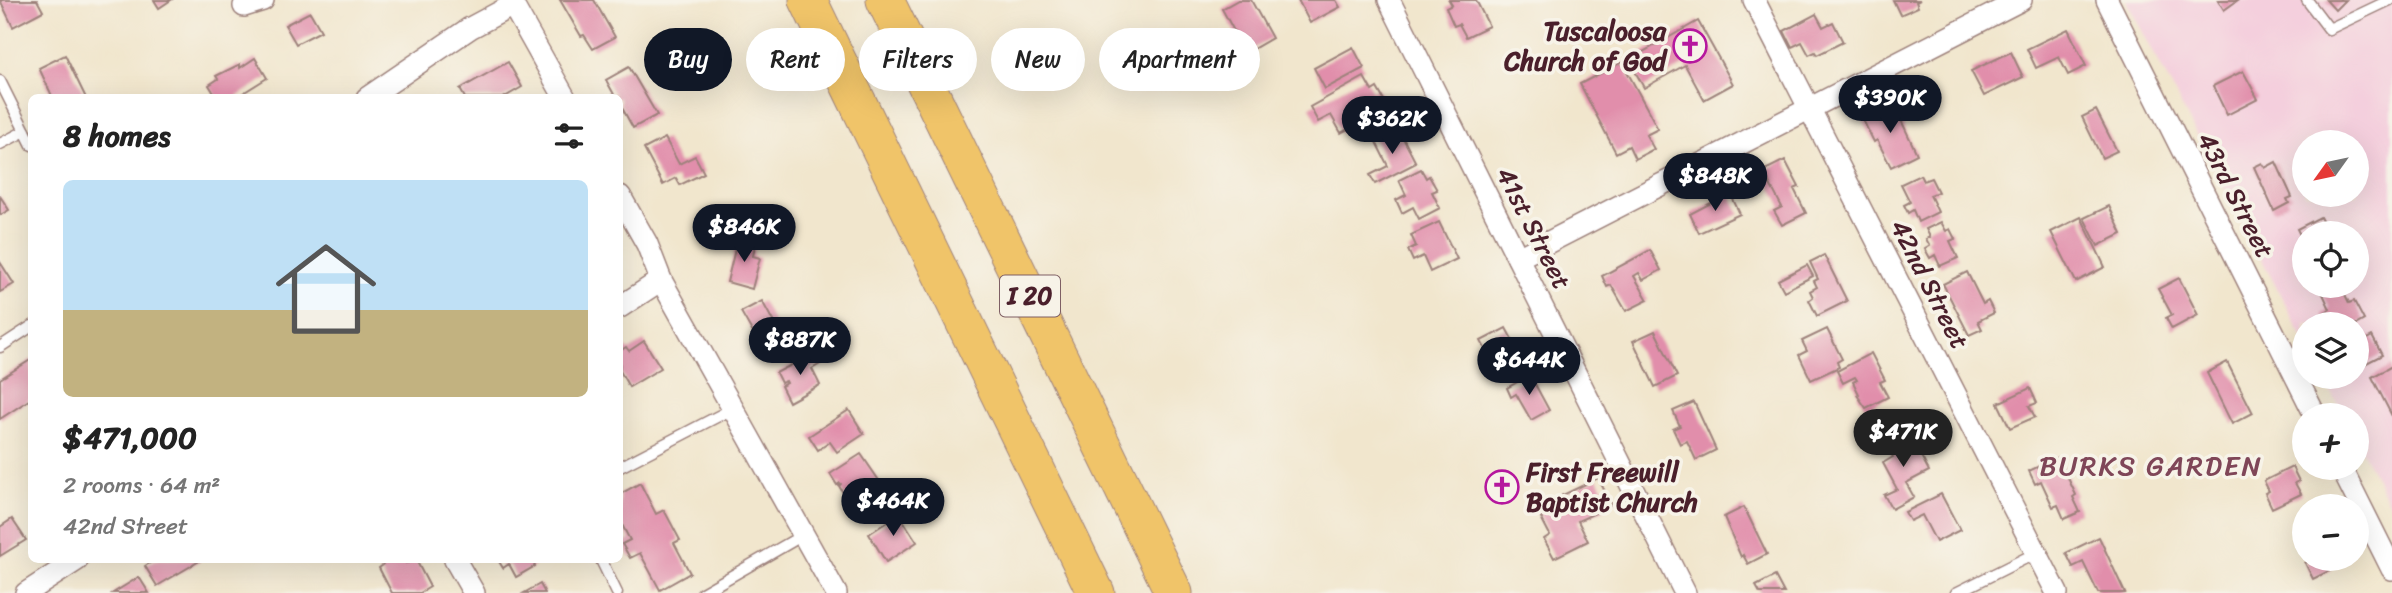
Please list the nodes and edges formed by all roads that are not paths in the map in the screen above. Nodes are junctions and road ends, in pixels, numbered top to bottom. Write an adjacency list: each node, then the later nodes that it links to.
1 (808, 0): 38 (highway, I 20)
2 (885, 0): 39 (highway, I 20)
3 (1389, 0): 18 (street, 41st Street)
4 (1754, 0): 13 (street, 42nd Street)
5 (2021, 0): 13 (street)
6 (2106, 0): 23 (street, 43rd Street)
7 (2307, 0): 8 (lane)
8 (2389, 0)
9 (511, 3): 11 (street); 12 (street)
10 (0, 81): 14 (lane)
11 (373, 94)
12 (563, 94)
13 (1810, 108): 18 (street); 28 (street, 42nd Street)
14 (24, 131): 15 (lane); 16 (lane)
15 (28, 138)
16 (0, 144)
17 (623, 201): 19 (street)
18 (1518, 258): 40 (street, 41st Street)
19 (661, 280): 20 (street); 24 (street)
20 (623, 305)
21 (28, 329): 22 (lane)
22 (0, 347)
23 (2309, 403)
24 (732, 409): 25 (lane); 27 (street)
25 (623, 465)
26 (2348, 480): 32 (street)
27 (803, 535): 36 (lane); 37 (street)
28 (2036, 552): 41 (lane); 42 (street, 42nd Street)
29 (72, 563): 33 (street)
30 (458, 563): 34 (street)
31 (602, 563): 35 (lane)
32 (2392, 569)
33 (26, 593)
34 (474, 593)
35 (617, 593)
36 (702, 593)
37 (836, 593)
38 (1096, 593)
39 (1174, 593)
40 (1685, 593)
41 (1956, 593)
42 (2057, 593)

